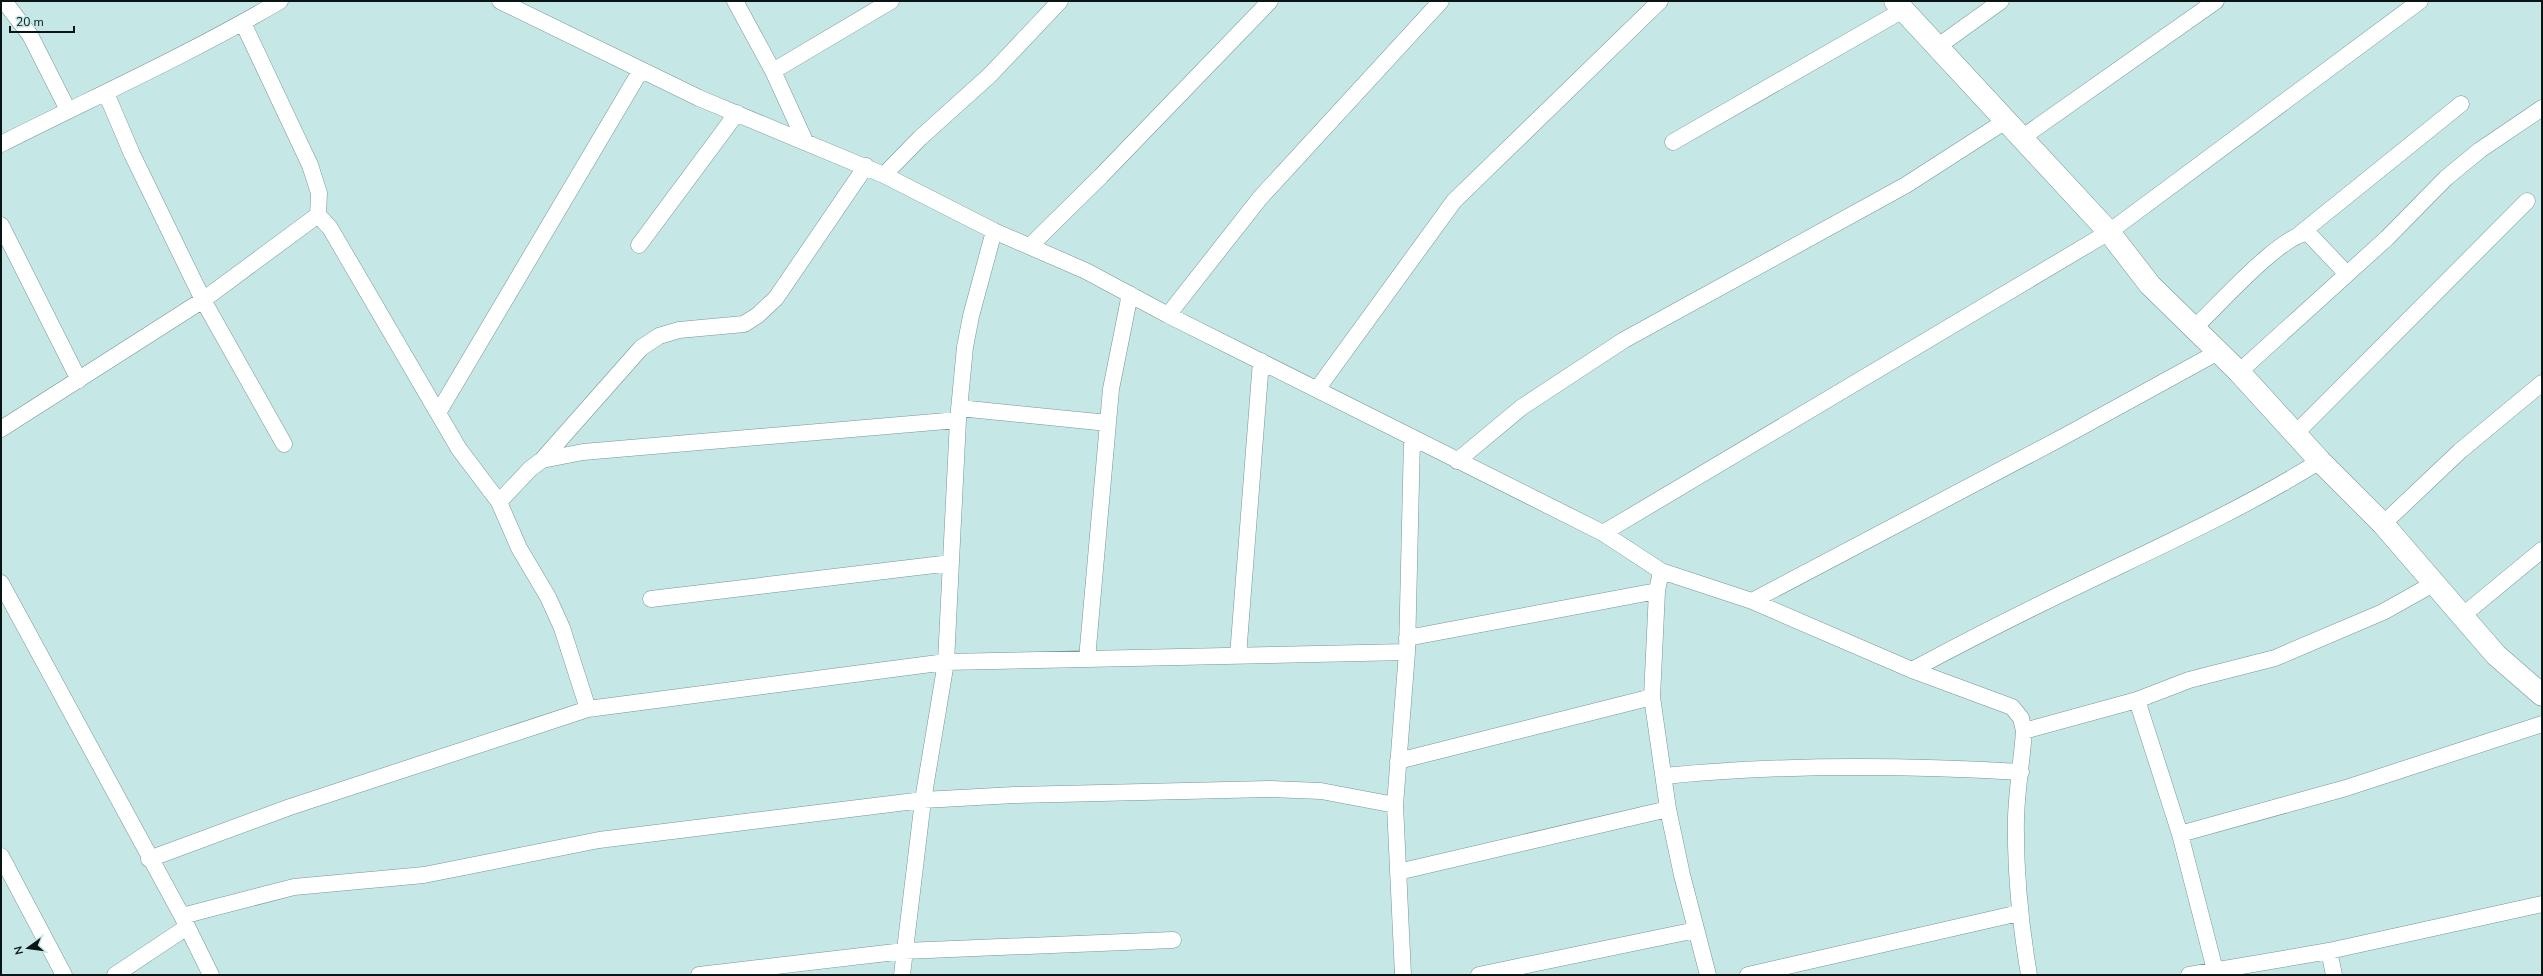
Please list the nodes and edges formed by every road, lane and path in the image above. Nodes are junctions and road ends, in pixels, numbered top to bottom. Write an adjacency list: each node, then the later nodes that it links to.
1 (4, 1): 21 (street)
2 (280, 1): 14 (street)
3 (736, 1): 17 (street)
4 (891, 1): 17 (street)
5 (1060, 1): 29 (street)
6 (1270, 1): 37 (street)
7 (1441, 1): 41 (street)
8 (1660, 1): 48 (street)
9 (2001, 1): 15 (street)
10 (2216, 1): 24 (street)
11 (2420, 1): 34 (street)
12 (506, 2): 16 (street)
13 (1899, 6): 15 (street); 26 (street)
14 (243, 23): 18 (street); 31 (street)
15 (1937, 47): 23 (street)
16 (641, 70): 22 (street); 49 (street)
17 (773, 71): 25 (street)
18 (106, 93): 21 (street); 40 (street)
19 (2461, 104): 35 (street)
20 (2542, 108): 38 (street)
21 (68, 110): 27 (street)
22 (737, 113): 25 (street); 36 (street)
23 (2007, 120): 24 (street); 58 (street)
24 (2023, 137): 34 (street)
25 (805, 140): 28 (street)
26 (1673, 142)
27 (1, 144)
28 (866, 166): 29 (street); 56 (street)
29 (884, 175): 33 (street)
30 (2527, 201): 53 (street)
31 (318, 215): 40 (street); 49 (street)
32 (1, 225): 46 (street)
33 (994, 231): 37 (street); 50 (street)
34 (2108, 232): 42 (street); 61 (street)
35 (2301, 233): 38 (street); 42 (street)
36 (639, 245)
37 (1030, 246): 39 (street)
38 (2346, 273): 45 (street)
39 (1130, 294): 41 (street); 51 (street)
40 (203, 300): 46 (street); 55 (street)
41 (1168, 315): 44 (street)
42 (2194, 328): 43 (street)
43 (2218, 352): 45 (street); 69 (street)
44 (1261, 360): 48 (street); 72 (street)
45 (2239, 372): 53 (street)
46 (79, 380): 52 (street)
47 (2542, 383): 60 (street)
48 (1318, 388): 54 (street)
49 (438, 413): 59 (street)
50 (959, 414): 51 (street); 56 (street); 63 (street)
51 (1108, 423): 73 (street)
52 (1, 429)
53 (2296, 433): 57 (street)
54 (1412, 439): 58 (street); 71 (street)
55 (284, 444)
56 (542, 460): 59 (street)
57 (2320, 460): 60 (street); 75 (street)
58 (1457, 461): 61 (street)
59 (499, 502): 79 (street)
60 (2383, 524): 66 (street)
61 (1603, 533): 64 (street)
62 (2542, 550): 70 (street)
63 (951, 563): 68 (street); 74 (street)
64 (1661, 571): 67 (street); 69 (street)
65 (1, 584): 90 (street)
66 (2433, 584): 70 (street); 78 (street)
67 (1657, 591): 71 (street); 77 (street)
68 (651, 599)
69 (1752, 601): 75 (street)
70 (2462, 616): 76 (street)
71 (1407, 645): 72 (street); 82 (street)
72 (1238, 656): 73 (street)
73 (1087, 659): 74 (street)
74 (946, 662): 79 (street); 85 (street)
75 (1912, 670): 81 (street)
76 (2542, 696)
77 (1652, 697): 82 (street); 84 (street)
78 (2137, 700): 81 (street); 88 (street)
79 (588, 709): 90 (street)
80 (2542, 724): 88 (street)
81 (2024, 731): 83 (street)
82 (1398, 761): 86 (street)
83 (2021, 772): 84 (street); 93 (street)
84 (1664, 776): 87 (street)
85 (923, 800): 86 (street); 94 (street); 97 (street)
86 (1395, 805): 91 (street)
87 (1668, 809): 91 (street); 95 (street)
88 (2180, 834): 99 (street)
89 (1, 856): 100 (street)
90 (149, 859): 94 (street)
91 (1398, 872): 105 (street)
92 (2542, 904): 98 (street)
93 (2019, 913): 108 (street); 109 (street)
94 (184, 922): 101 (street); 102 (street)
95 (1696, 930): 106 (street); 107 (street)
96 (1174, 940): 97 (street)
97 (904, 951): 103 (street); 104 (street)
98 (2329, 951): 99 (street); 111 (street)
99 (2215, 970): 110 (street)
100 (64, 975)
101 (115, 975)
102 (211, 975)
103 (699, 975)
104 (902, 975)
105 (1403, 975)
106 (1479, 975)
107 (1708, 975)
108 (1748, 975)
109 (2028, 975)
110 (2189, 975)
111 (2334, 975)

